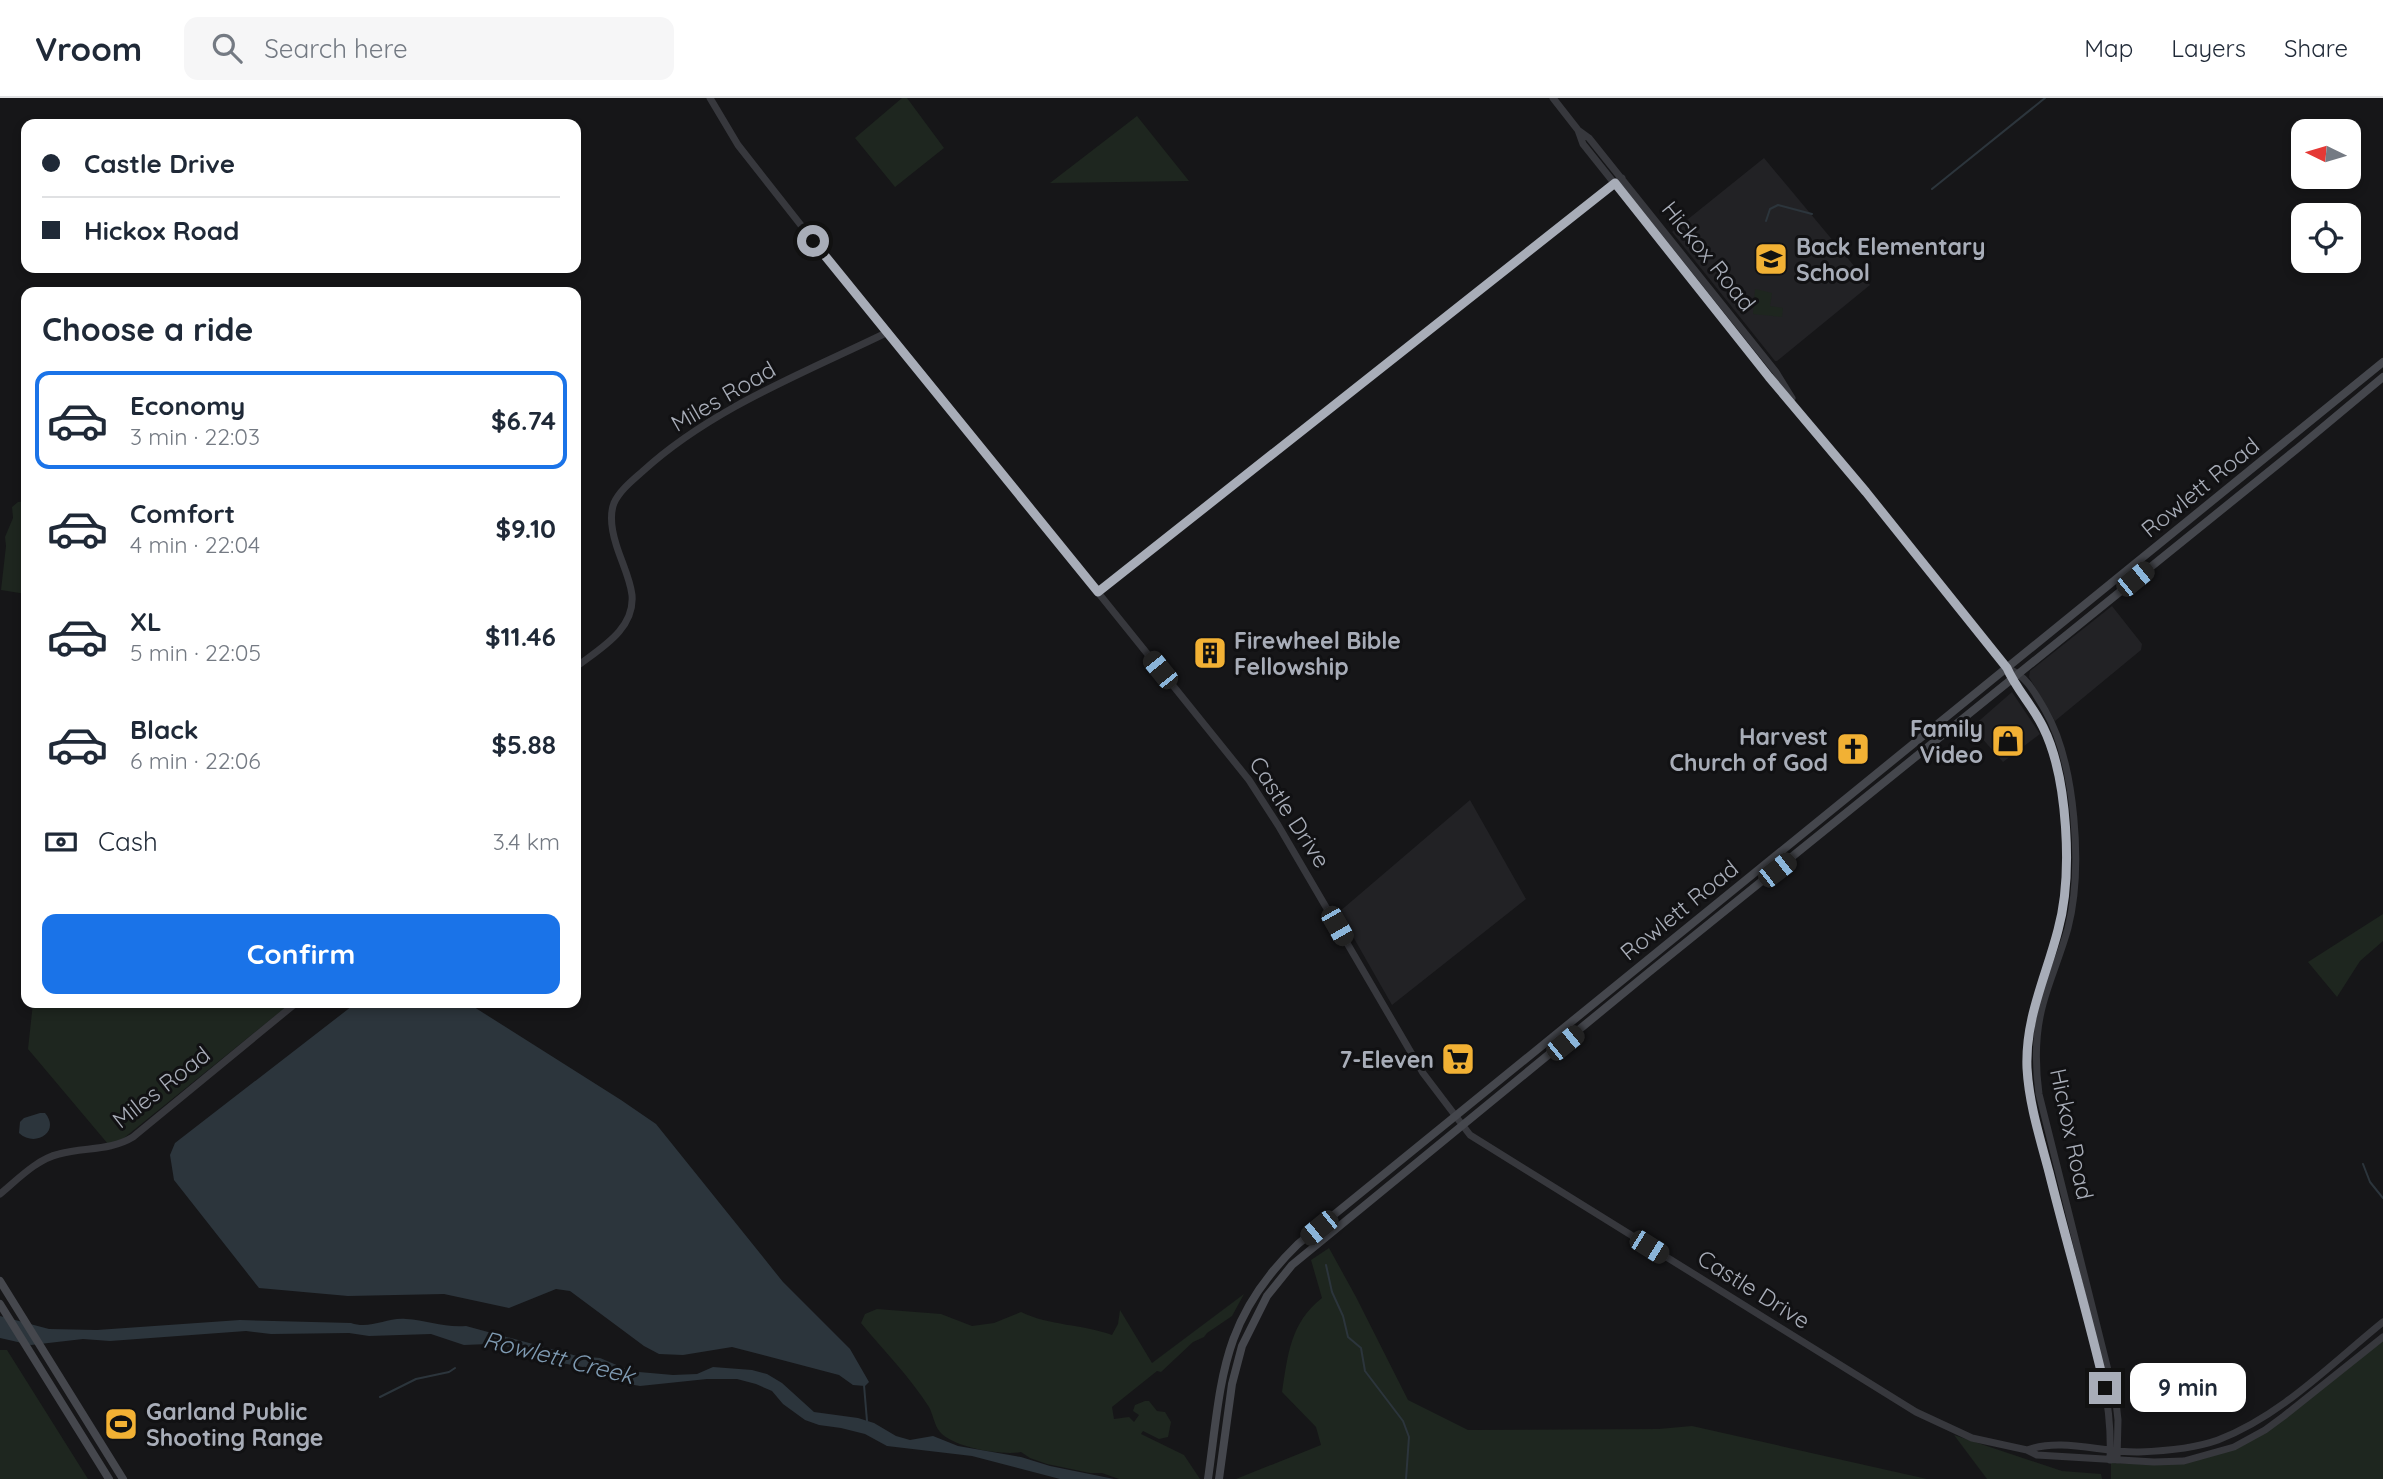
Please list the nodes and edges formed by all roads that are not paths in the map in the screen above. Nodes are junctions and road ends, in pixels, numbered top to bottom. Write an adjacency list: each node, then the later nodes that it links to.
1 (710, 98): 7 (street, Castle Drive)
2 (1553, 98): 3 (street, Hickox Road)
3 (1618, 181): 4 (street, Hickox Road); 11 (street)
4 (1695, 276): 5 (street, Hickox Road); 6 (street, Hickox Road)
5 (1700, 289): 6 (street); 10 (street, Hickox Road)
6 (1738, 324): 10 (street, Hickox Road)
7 (888, 332): 11 (street, Castle Drive); 12 (street, Miles Road)
8 (2383, 362): 13 (main road, Rowlett Road)
9 (2383, 377): 14 (main road, Rowlett Road)
10 (1802, 414): 13 (street, Hickox Road)
11 (1098, 592): 21 (street, Castle Drive)
12 (581, 663)
13 (2007, 668): 14 (street); 15 (street, Hickox Road); 19 (main road, Rowlett Road)
14 (2020, 673): 15 (main road, Rowlett Road); 16 (street, Hickox Road)
15 (2012, 679): 17 (street, Hickox Road); 20 (main road, Rowlett Road)
16 (2050, 720): 17 (street); 30 (street, Hickox Road)
17 (2042, 724): 30 (street, Hickox Road)
18 (290, 1008): 23 (street, Miles Road)
19 (1587, 1010): 20 (main road); 21 (main road, Rowlett Road)
20 (1594, 1019): 21 (main road, Rowlett Road)
21 (1459, 1121): 22 (main road); 24 (main road); 29 (street, Castle Drive)
22 (1365, 1190): 24 (main road); 34 (main road)
23 (0, 1194)
24 (1338, 1226): 35 (main road)
25 (0, 1281): 33 (main road)
26 (0, 1304): 32 (main road)
27 (2383, 1322): 30 (street)
28 (2383, 1337): 31 (street, Castle Drive)
29 (2027, 1450): 30 (street); 31 (street, Castle Drive)
30 (2114, 1451): 31 (street, Hickox Road)
31 (2113, 1460)
32 (109, 1479)
33 (123, 1479)
34 (1208, 1479)
35 (1219, 1479)

